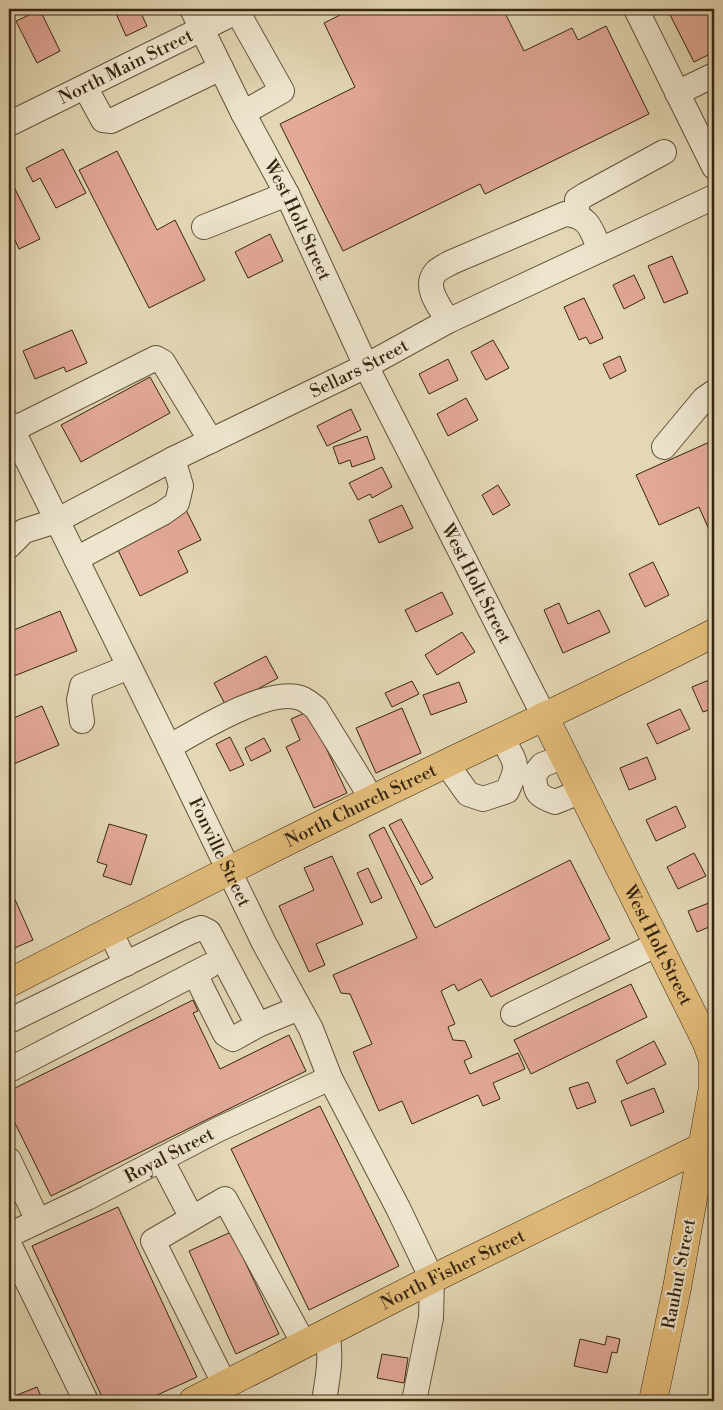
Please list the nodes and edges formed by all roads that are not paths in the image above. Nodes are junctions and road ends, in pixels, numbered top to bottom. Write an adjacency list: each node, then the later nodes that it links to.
1 (636, 9): 7 (street)
2 (239, 10): 3 (street, North Main Street); 8 (street)
3 (197, 19): 4 (street, West Holt Street); 6 (street, North Main Street)
4 (221, 68): 6 (street); 8 (street, West Holt Street)
5 (714, 75): 7 (street)
6 (85, 87): 9 (street, North Main Street)
7 (677, 93): 11 (street)
8 (244, 113): 12 (street, West Holt Street)
9 (9, 124)
10 (664, 152): 14 (street)
11 (714, 167)
12 (287, 194): 15 (street); 18 (street, West Holt Street)
13 (714, 197): 16 (street, Sellars Street)
14 (576, 214): 16 (street); 17 (street)
15 (204, 226)
16 (600, 250): 17 (street, Sellars Street)
17 (448, 321): 18 (street, Sellars Street)
18 (366, 366): 21 (street, Sellars Street); 29 (street, West Holt Street)
19 (714, 392): 22 (street)
20 (10, 427): 21 (street); 24 (street, Fonville Street)
21 (211, 440): 23 (street, Sellars Street)
22 (664, 447)
23 (173, 459): 24 (street, Sellars Street); 26 (street)
24 (56, 521): 25 (street, Sellars Street); 26 (street, Fonville Street)
25 (9, 546)
26 (76, 559): 28 (street, Fonville Street)
27 (713, 637): 29 (main road, North Church Street)
28 (129, 667): 30 (street); 32 (street, Fonville Street)
29 (544, 716): 31 (main road, North Church Street); 33 (main road, West Holt Street)
30 (82, 721)
31 (502, 737): 34 (main road, North Church Street); 36 (street)
32 (169, 746): 38 (street); 39 (street, Fonville Street)
33 (565, 756): 35 (street); 37 (main road, West Holt Street)
34 (446, 763): 36 (street); 38 (main road, North Church Street)
35 (535, 788): 36 (street); 37 (street)
36 (507, 791)
37 (582, 791): 43 (main road, West Holt Street)
38 (372, 799): 39 (main road, North Church Street)
39 (229, 870): 40 (main road, North Church Street); 49 (street, Fonville Street)
40 (174, 898): 41 (main road, North Church Street); 42 (street)
41 (110, 931): 45 (street); 47 (main road, North Church Street)
42 (190, 932): 44 (street); 45 (street)
43 (658, 944): 50 (street); 55 (main road, West Holt Street)
44 (224, 958): 46 (street); 52 (street)
45 (126, 964): 48 (street)
46 (195, 974): 52 (street); 53 (street)
47 (17, 978): 48 (street)
48 (41, 1006): 51 (street)
49 (299, 1008): 52 (street); 54 (street, Fonville Street)
50 (513, 1014)
51 (9, 1021)
52 (258, 1025)
53 (9, 1070)
54 (330, 1078): 56 (street, Royal Street); 62 (street, Fonville Street)
55 (709, 1144): 62 (main road, North Fisher Street); 69 (main road, Rauhut Street)
56 (161, 1159): 58 (street); 59 (street, Royal Street)
57 (9, 1160): 59 (street)
58 (192, 1218): 63 (street); 64 (street)
59 (38, 1221): 60 (street, Royal Street)
60 (9, 1235)
61 (9, 1244): 65 (street)
62 (432, 1279): 63 (main road, North Fisher Street); 68 (street)
63 (315, 1338): 64 (main road, North Fisher Street); 67 (street)
64 (225, 1385): 66 (main road, North Fisher Street)
65 (86, 1401)
66 (193, 1401)
67 (324, 1401)
68 (414, 1401)
69 (653, 1401)

